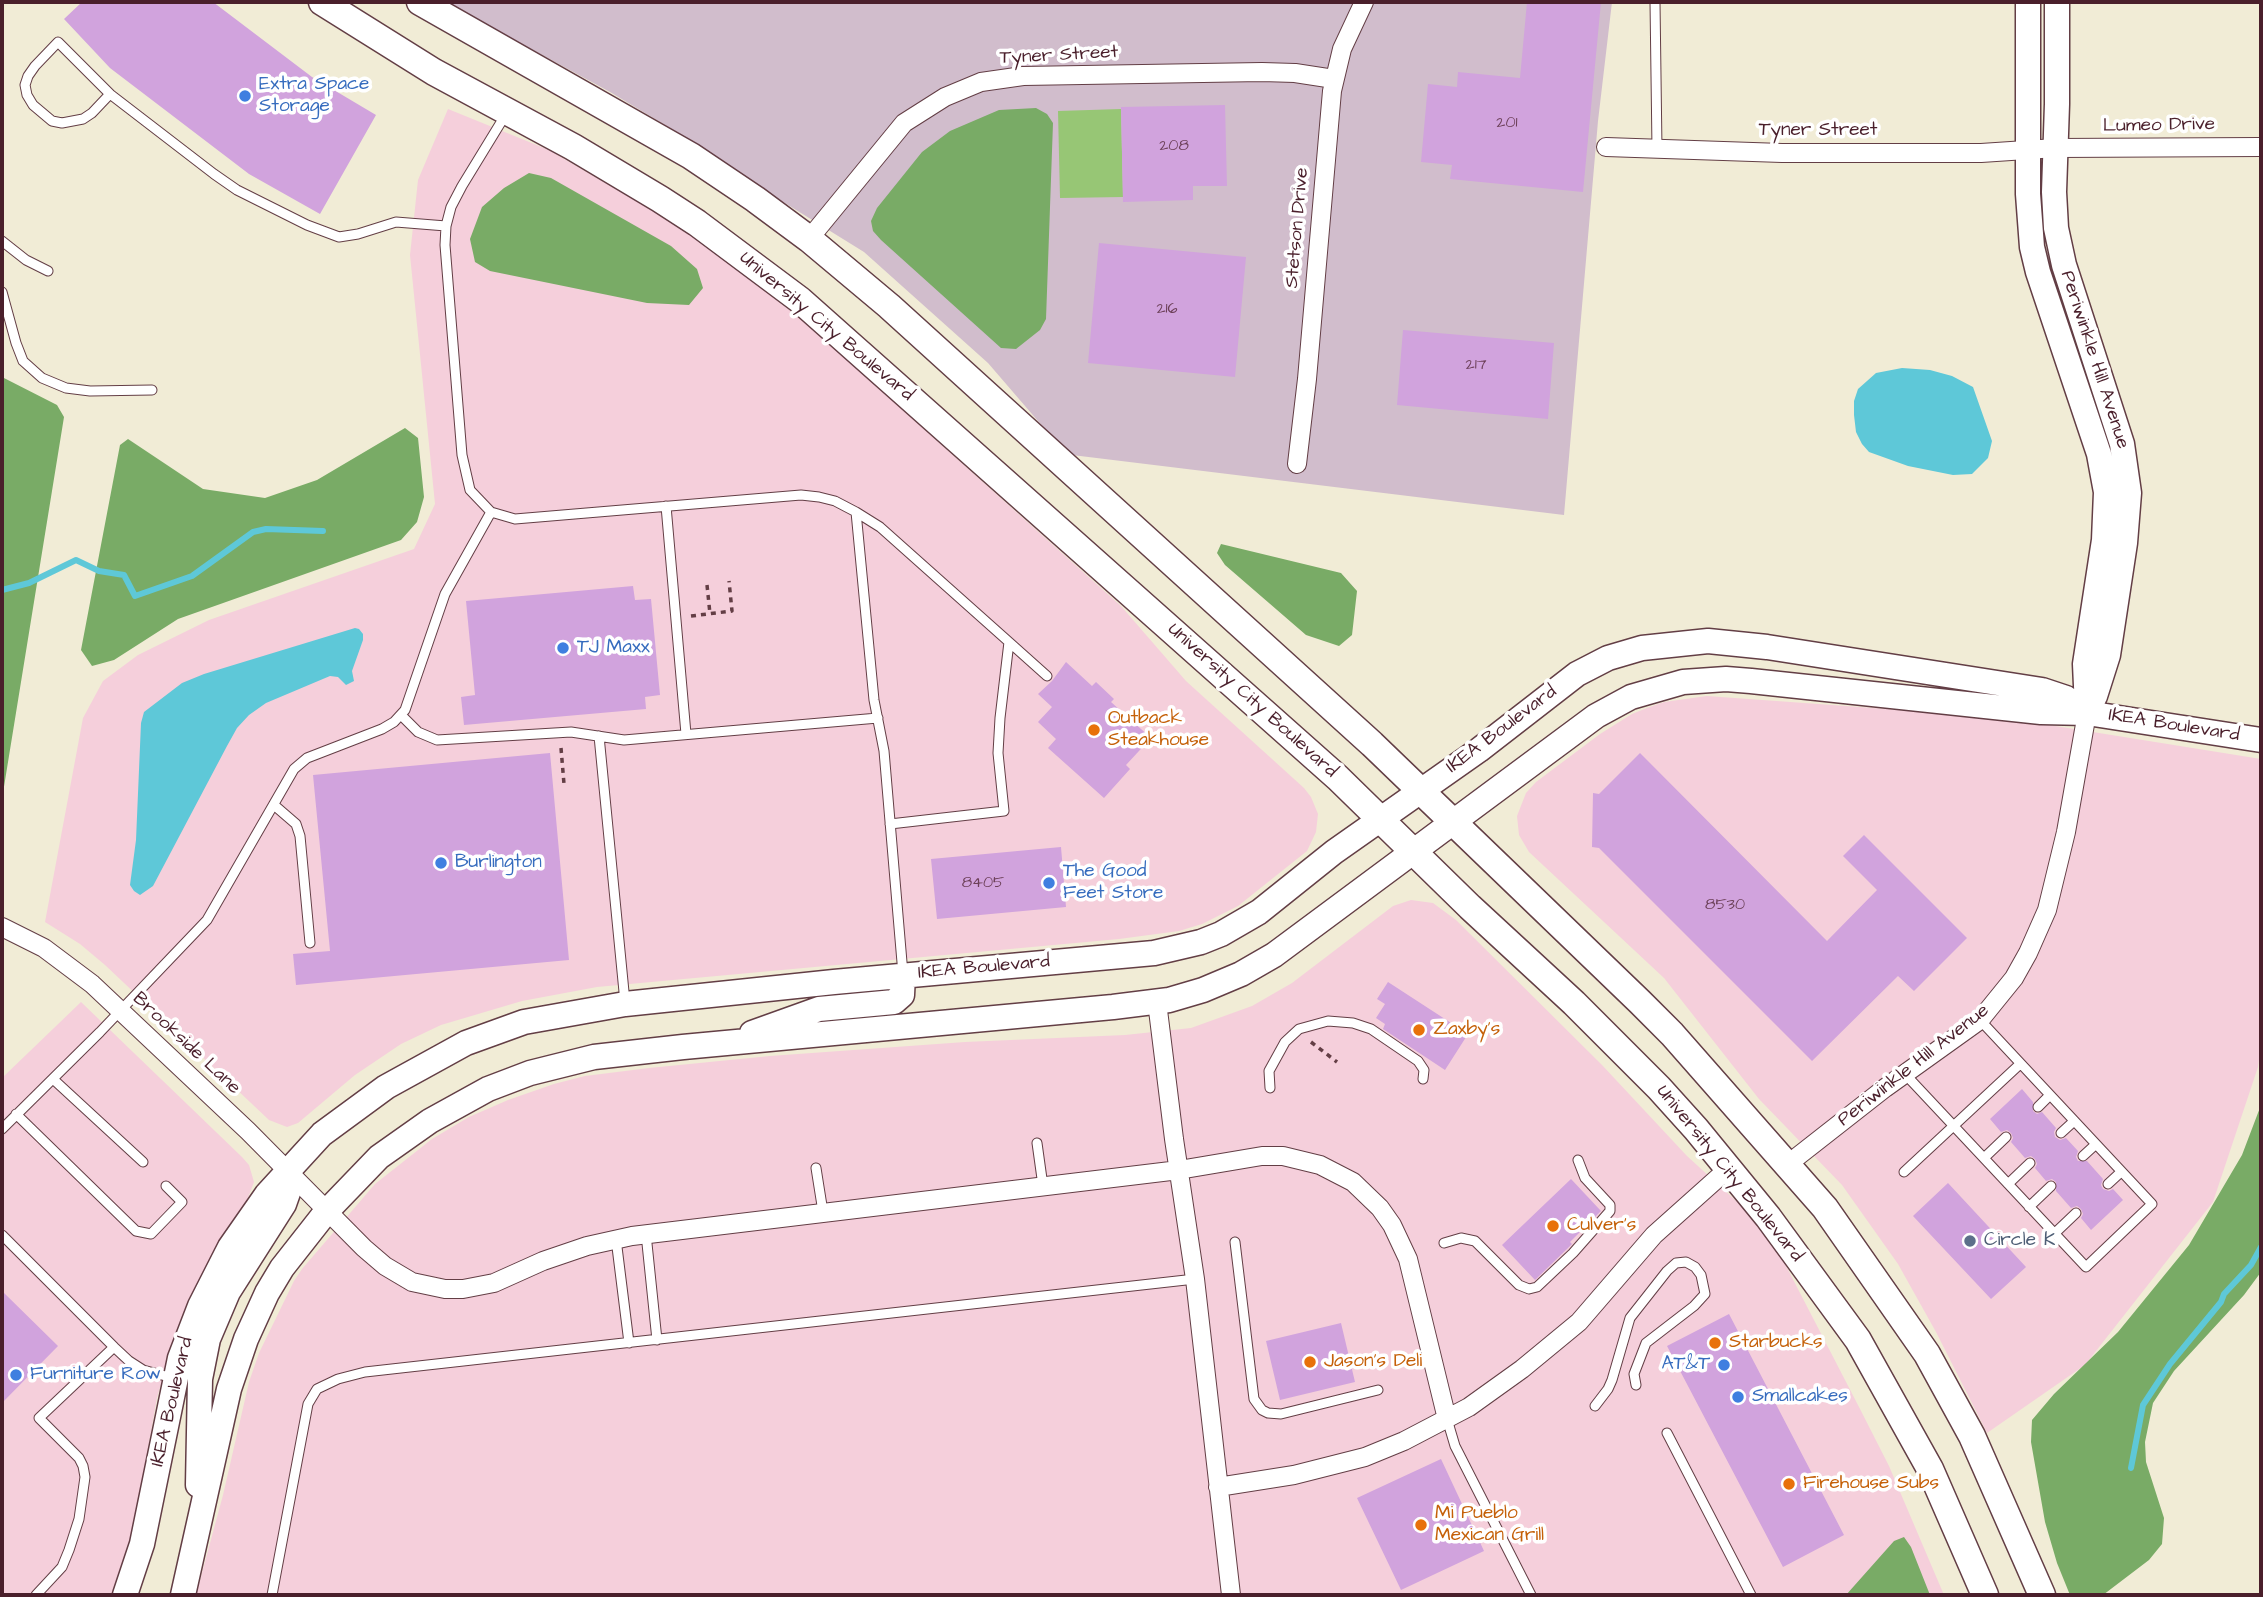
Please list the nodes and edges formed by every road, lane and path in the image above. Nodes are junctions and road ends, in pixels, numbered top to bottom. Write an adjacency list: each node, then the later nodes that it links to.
1 (322, 2): 9 (main road, University City Boulevard)
2 (421, 2): 16 (main road)
3 (1364, 2): 7 (street, Stetson Drive)
4 (1655, 2): 13 (lane)
5 (2028, 2): 14 (street, Periwinkle Hill Avenue)
6 (2057, 2): 12 (street, Periwinkle Hill Avenue)
7 (1334, 79): 16 (street, Tyner Street); 21 (street, Stetson Drive)
8 (110, 94): 8 (lane); 15 (lane)
9 (508, 112): 15 (lane); 41 (main road, University City Boulevard)
10 (2261, 146): 12 (street, Lumeo Drive)
11 (1606, 147): 13 (street, Tyner Street)
12 (2056, 148): 14 (street, Lumeo Drive); 31 (street, Periwinkle Hill Avenue)
13 (1657, 149): 14 (street, Tyner Street)
14 (2028, 149): 31 (street, Periwinkle Hill Avenue)
15 (446, 226): 23 (lane)
16 (809, 239): 39 (main road)
17 (2, 241): 18 (lane)
18 (48, 271)
19 (2, 292): 20 (lane)
20 (152, 390)
21 (1297, 464)
22 (666, 506): 23 (lane); 24 (lane); 28 (lane)
23 (491, 512): 32 (lane)
24 (856, 512): 29 (lane); 33 (lane)
25 (729, 581): 27 (path)
26 (707, 585): 27 (path)
27 (710, 614): 28 (path)
28 (675, 617): 34 (lane)
29 (1009, 642): 30 (lane); 43 (lane)
30 (1047, 676)
31 (2087, 713): 36 (street, IKEA Boulevard); 39 (street, IKEA Boulevard); 42 (street, IKEA Boulevard); 51 (street, Periwinkle Hill Avenue)
32 (401, 715): 35 (lane); 40 (lane)
33 (878, 718): 34 (lane); 43 (lane)
34 (686, 734): 35 (lane)
35 (599, 736): 49 (lane)
36 (2261, 740)
37 (560, 746): 38 (path)
38 (564, 784)
39 (1420, 790): 41 (street, IKEA Boulevard); 42 (main road)
40 (274, 805): 46 (lane); 50 (lane)
41 (1380, 819): 44 (main road, University City Boulevard); 47 (street, IKEA Boulevard)
42 (1454, 823): 44 (street, IKEA Boulevard); 75 (main road)
43 (890, 824): 47 (lane)
44 (1414, 852): 48 (street, IKEA Boulevard); 77 (main road, University City Boulevard)
45 (2, 927): 50 (street, Brookside Lane)
46 (310, 943)
47 (903, 975): 49 (street, IKEA Boulevard); 52 (street)
48 (1157, 1002): 52 (street, IKEA Boulevard); 78 (street)
49 (625, 1004): 79 (street, IKEA Boulevard)
50 (120, 1011): 57 (lane); 79 (street, Brookside Lane)
51 (1980, 1020): 55 (lane); 56 (street, Periwinkle Hill Avenue)
52 (729, 1042): 88 (street, IKEA Boulevard)
53 (1311, 1042): 54 (path)
54 (1337, 1062)
55 (2019, 1065): 60 (lane); 64 (lane)
56 (1905, 1073): 64 (lane); 75 (street, Periwinkle Hill Avenue)
57 (53, 1079): 62 (lane); 73 (lane)
58 (1423, 1079): 59 (lane)
59 (1270, 1088)
60 (2049, 1096): 61 (lane); 63 (lane)
61 (2038, 1107)
62 (16, 1114): 65 (lane); 84 (lane)
63 (2073, 1122): 66 (lane); 69 (lane)
64 (1953, 1127): 71 (lane); 80 (lane)
65 (2, 1129)
66 (2062, 1133)
67 (2006, 1137): 71 (lane)
68 (1037, 1143): 85 (lane)
69 (2095, 1145): 70 (lane); 81 (lane)
70 (2083, 1156)
71 (1984, 1158): 82 (lane)
72 (1578, 1160): 96 (lane)
73 (143, 1162)
74 (2030, 1163): 82 (lane)
75 (1788, 1164): 117 (main road)
76 (816, 1168): 89 (lane)
77 (1729, 1168): 105 (street); 116 (main road, University City Boulevard)
78 (1179, 1170): 85 (street, Brookside Lane); 97 (street); 105 (street, Brookside Lane)
79 (287, 1172): 88 (street, Brookside Lane); 101 (street, IKEA Boulevard); 108 (street)
80 (1904, 1172)
81 (2121, 1172): 83 (lane); 91 (lane)
82 (2008, 1184): 87 (lane)
83 (2108, 1184)
84 (166, 1186)
85 (1043, 1186): 89 (street, Brookside Lane)
86 (2051, 1186): 87 (lane)
87 (2029, 1207): 91 (lane)
88 (326, 1212): 94 (street, Brookside Lane); 108 (street, IKEA Boulevard)
89 (823, 1212): 92 (street, Brookside Lane)
90 (2076, 1213): 91 (lane)
91 (2055, 1233)
92 (646, 1234): 94 (street, Brookside Lane); 98 (lane)
93 (2, 1235): 100 (lane)
94 (616, 1239): 99 (lane)
95 (1235, 1242): 103 (lane)
96 (1444, 1243)
97 (1195, 1279): 98 (lane); 107 (street)
98 (657, 1340): 99 (lane)
99 (629, 1343): 112 (lane)
100 (114, 1347): 101 (lane); 109 (lane)
101 (175, 1378): 110 (street, IKEA Boulevard)
102 (1636, 1385): 104 (lane)
103 (1378, 1390)
104 (1595, 1406)
105 (1447, 1419): 107 (street); 114 (lane)
106 (1667, 1433): 115 (lane)
107 (1218, 1487): 113 (street)
108 (201, 1520): 111 (street, IKEA Boulevard)
109 (36, 1595)
110 (125, 1595)
111 (183, 1595)
112 (272, 1595)
113 (1231, 1595)
114 (1531, 1595)
115 (1751, 1595)
116 (1985, 1595)
117 (2042, 1595)

